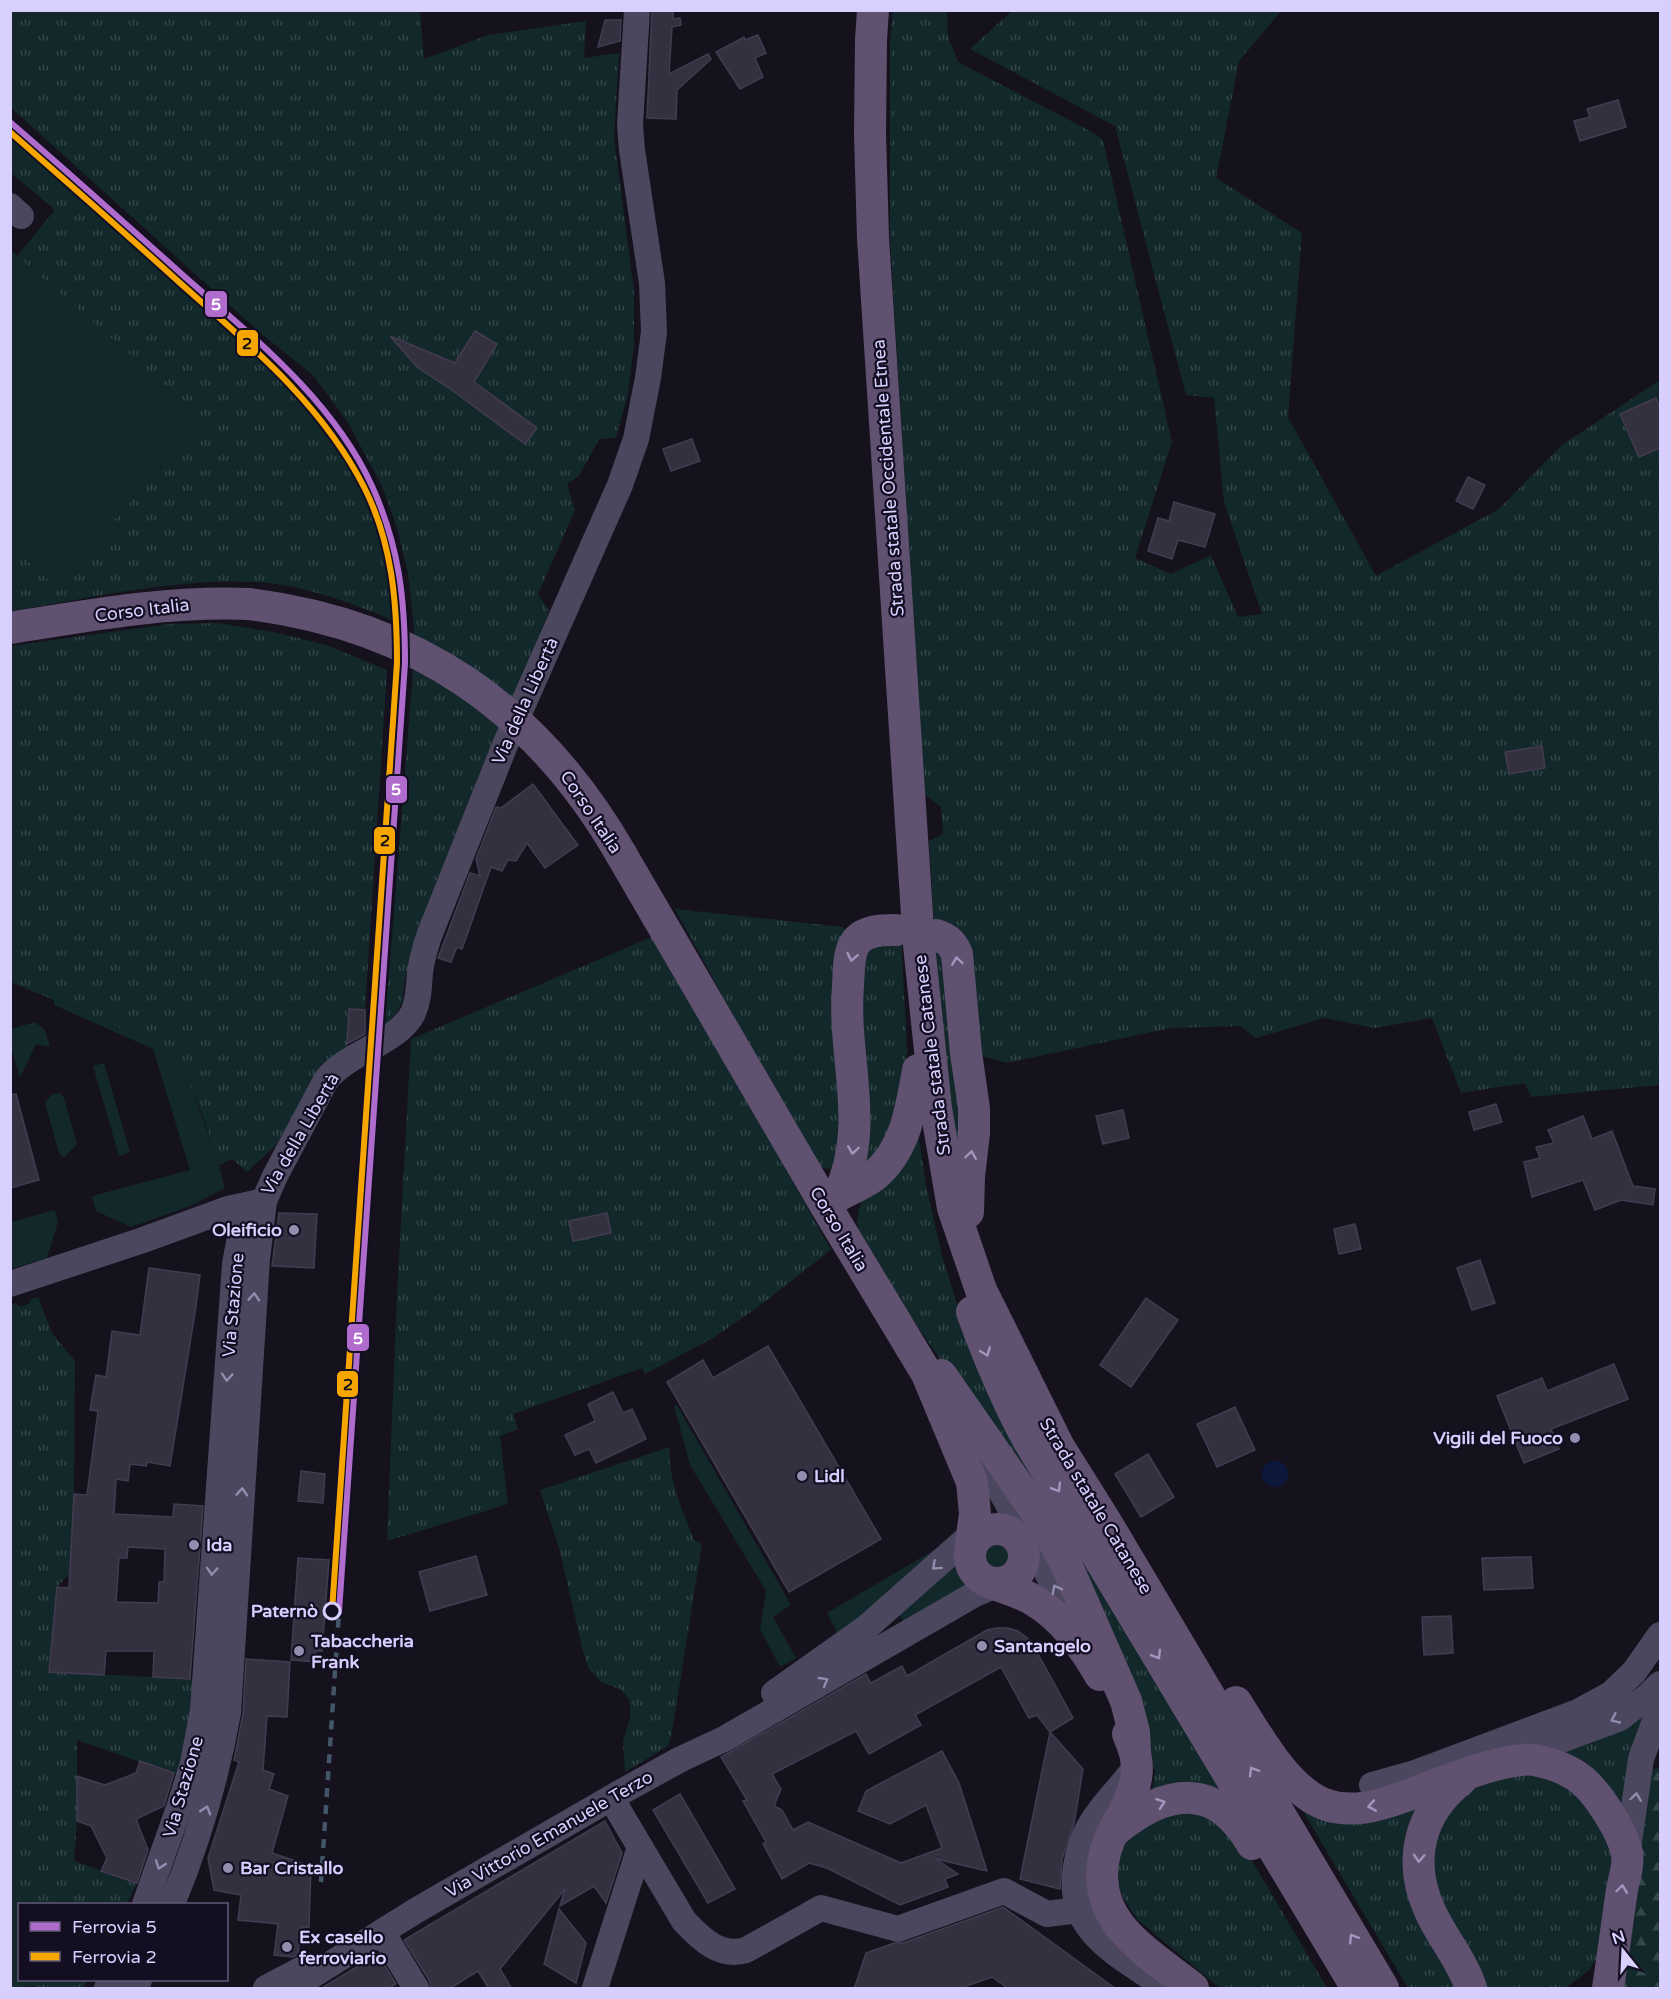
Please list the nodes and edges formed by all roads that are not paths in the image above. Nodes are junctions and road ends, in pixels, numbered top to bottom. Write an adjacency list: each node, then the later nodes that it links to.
1 (638, 10): 7 (street, Via della Libertà)
2 (873, 10): 4 (main road, Strada statale Occidentale Etnea)
3 (10, 628): 6 (main road, Corso Italia, bridge)
4 (917, 937): 5 (main road, Strada statale Catanese); 6 (main road, one-way to 6); 11 (main road, Strada statale Catanese, one-way to 4)
5 (918, 1070): 6 (main road); 40 (main road, Strada statale Catanese, one-way to 40)
6 (831, 1199): 8 (main road, Corso Italia)
7 (264, 1201): 9 (street, Via della Libertà); 28 (street, Via Stazione, one-way to 28); 29 (street, Via Stazione, one-way to 7)
8 (870, 1281): 10 (main road, Corso Italia); 20 (main road)
9 (10, 1284)
10 (927, 1374): 12 (main road, Corso Italia); 13 (street)
11 (1106, 1522): 22 (main road, one-way to 11); 41 (main road, Strada statale Catanese, one-way to 11)
12 (975, 1540): 13 (main road); 14 (main road); 19 (street, one-way to 19)
13 (1023, 1546): 14 (main road); 16 (street, one-way to 13)
14 (996, 1584): 16 (main road); 19 (street, one-way to 14)
15 (1660, 1635): 23 (street)
16 (1092, 1660): 20 (main road)
17 (1660, 1684): 21 (street, one-way to 21)
18 (1660, 1707): 27 (street, one-way to 18)
19 (681, 1759): 24 (street, Via Vittorio Emanuele Terzo)
20 (1136, 1759): 25 (main road); 31 (street)
21 (1496, 1764): 22 (main road); 27 (main road)
22 (1467, 1775): 42 (main road, one-way to 42)
23 (1372, 1785)
24 (611, 1798): 26 (street); 30 (street, Via Vittorio Emanuele Terzo)
25 (1112, 1834): 35 (main road); 39 (main road, one-way to 39)
26 (640, 1847): 31 (street); 38 (street)
27 (1627, 1855): 33 (main road, one-way to 27)
28 (146, 1903)
29 (173, 1903)
30 (417, 1910): 32 (street); 36 (street)
31 (1078, 1910): 35 (street)
32 (382, 1932): 34 (street); 37 (street)
33 (1612, 1956): 43 (main road); 44 (main road)
34 (409, 1986)
35 (1191, 1987)
36 (266, 1989)
37 (292, 1989)
38 (595, 1989)
39 (1337, 1989)
40 (1357, 1989)
41 (1383, 1989)
42 (1471, 1989)
43 (1581, 1989)
44 (1608, 1989)

